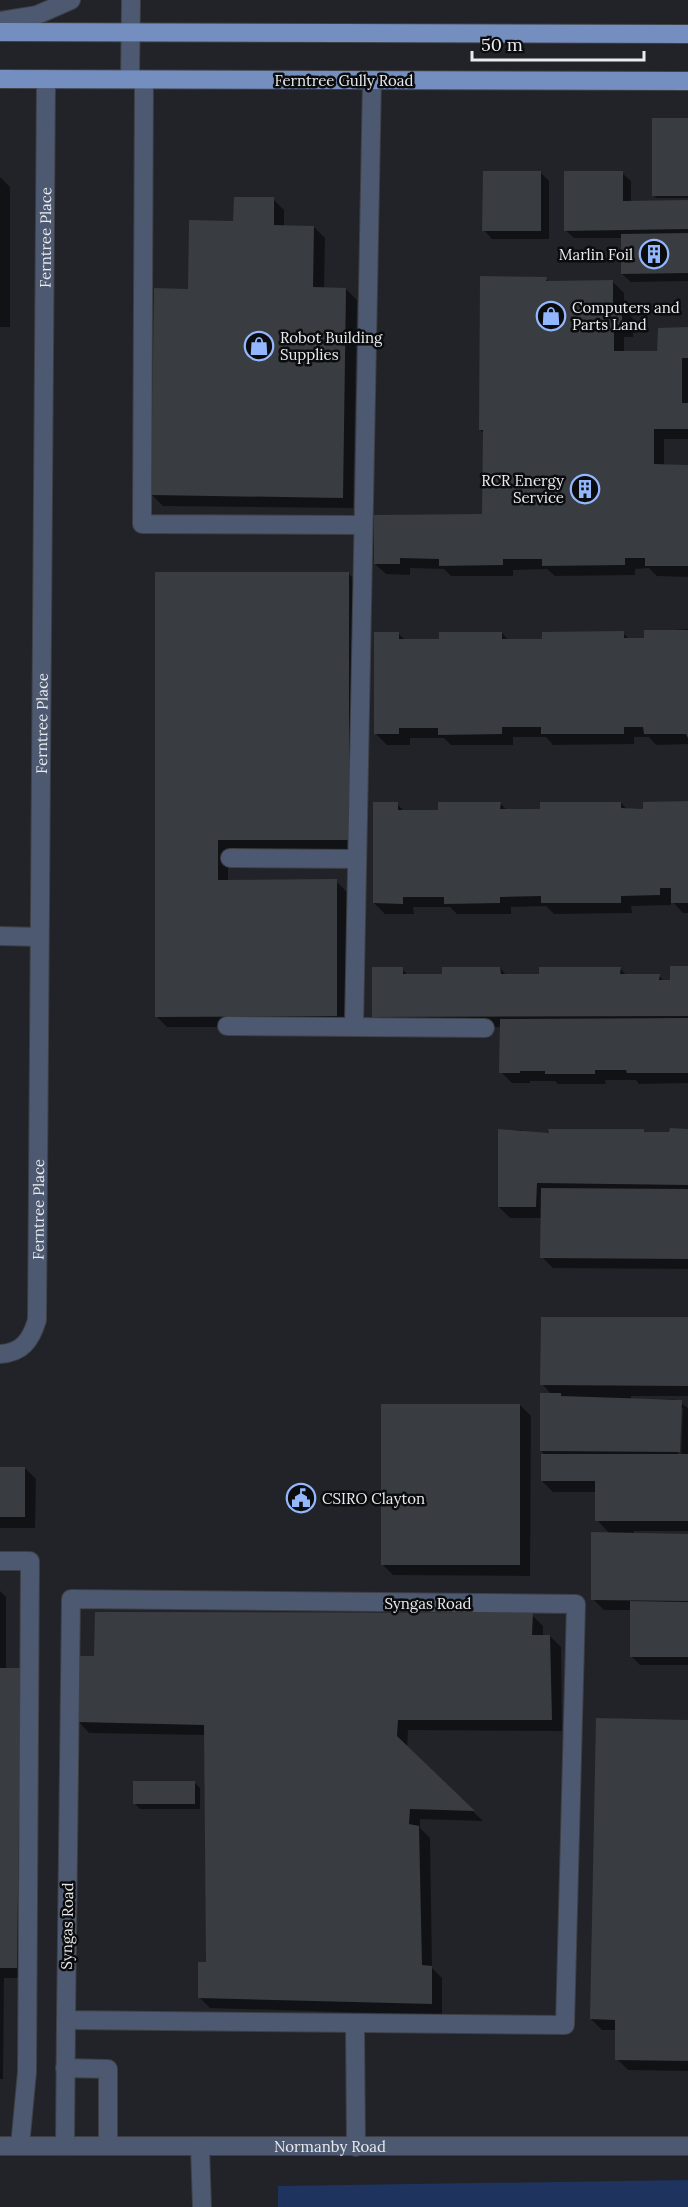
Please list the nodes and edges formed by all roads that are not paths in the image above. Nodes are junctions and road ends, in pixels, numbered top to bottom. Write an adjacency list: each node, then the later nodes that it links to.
1 (71, 0): 3 (street)
2 (131, 0): 5 (street)
3 (0, 21)
4 (0, 32): 5 (main road)
5 (131, 33): 6 (main road); 9 (street)
6 (688, 34)
7 (0, 79): 8 (main road, Ferntree Gully Road)
8 (46, 79): 9 (main road, Ferntree Gully Road); 16 (street, Ferntree Place)
9 (137, 79): 10 (main road, Ferntree Gully Road); 12 (street)
10 (372, 80): 11 (main road, Ferntree Gully Road); 12 (street)
11 (688, 81)
12 (363, 525): 14 (street)
13 (230, 858): 14 (street)
14 (357, 860): 18 (street)
15 (0, 936): 16 (street)
16 (39, 937): 20 (street, Ferntree Place)
17 (227, 1026): 18 (street)
18 (354, 1027): 19 (street)
19 (485, 1028)
20 (4, 1354)
21 (0, 1561): 26 (street)
22 (66, 2020): 23 (street, Syngas Road); 23 (street, Syngas Road); 24 (street, Syngas Road)
23 (356, 2023): 31 (street)
24 (65, 2068): 27 (street, Syngas Road); 28 (street)
25 (0, 2146): 26 (street, Normanby Road)
26 (20, 2146): 27 (street, Normanby Road)
27 (65, 2146): 28 (street, Normanby Road)
28 (108, 2146): 29 (street, Normanby Road)
29 (200, 2146): 31 (street, Normanby Road); 34 (street)
30 (688, 2146): 32 (street, Normanby Road)
31 (356, 2147): 32 (street, Normanby Road)
32 (660, 2148): 33 (street, Normanby Road)
33 (688, 2154)
34 (202, 2207)

